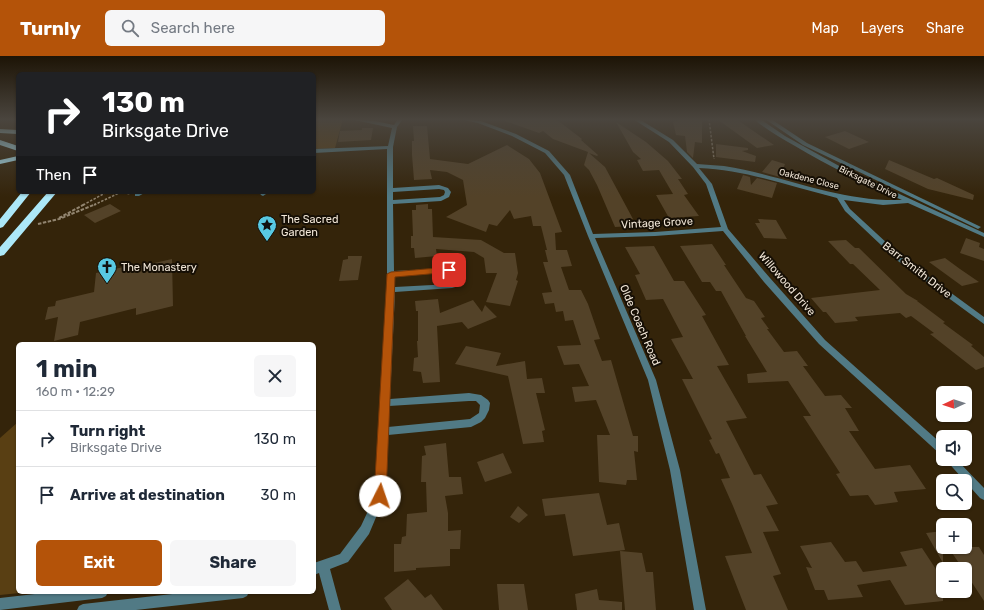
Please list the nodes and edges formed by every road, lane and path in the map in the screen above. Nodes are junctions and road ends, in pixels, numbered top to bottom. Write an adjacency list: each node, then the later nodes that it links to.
1 (535, 145): 29 (street, Olde Coach Road)
2 (675, 145): 12 (street, Willowood Drive)
3 (712, 145): 13 (path)
4 (796, 145): 22 (street, Birksgate Drive)
5 (807, 145): 20 (street, Birksgate Drive)
6 (390, 146): 8 (street); 14 (street)
7 (16, 148): 9 (highway)
8 (316, 151)
9 (0, 152)
10 (16, 158): 11 (highway)
11 (0, 162)
12 (695, 166): 13 (street, Oakdene Close); 26 (street, Willowood Drive)
13 (715, 167): 19 (street, Oakdene Close)
14 (391, 190): 21 (street); 21 (street)
15 (25, 194): 24 (highway)
16 (51, 194): 25 (highway)
17 (103, 194): 23 (path)
18 (116, 194): 23 (path)
19 (838, 196): 22 (street, Oakdene Close); 33 (street, Barr Smith Drive)
20 (918, 198): 22 (street, Oakdene Close); 27 (street, Birksgate Drive)
21 (392, 202): 31 (street)
22 (908, 202): 28 (street, Birksgate Drive)
23 (49, 223): 25 (path)
24 (0, 225)
25 (23, 226): 30 (highway)
26 (725, 229): 29 (street, Vintage Grove); 36 (street, Willowood Drive)
27 (984, 229)
28 (984, 235)
29 (591, 236): 45 (street, Olde Coach Road)
30 (0, 253)
31 (391, 274): 32 (street); 32 (street)
32 (391, 290): 34 (street)
33 (984, 320)
34 (386, 403): 35 (street); 35 (street)
35 (384, 431): 39 (street)
36 (936, 445)
37 (957, 466): 38 (street)
38 (984, 495)
39 (318, 567): 44 (street)
40 (85, 594): 42 (street)
41 (225, 594): 43 (street)
42 (0, 604)
43 (83, 610)
44 (335, 610)
45 (700, 610)

